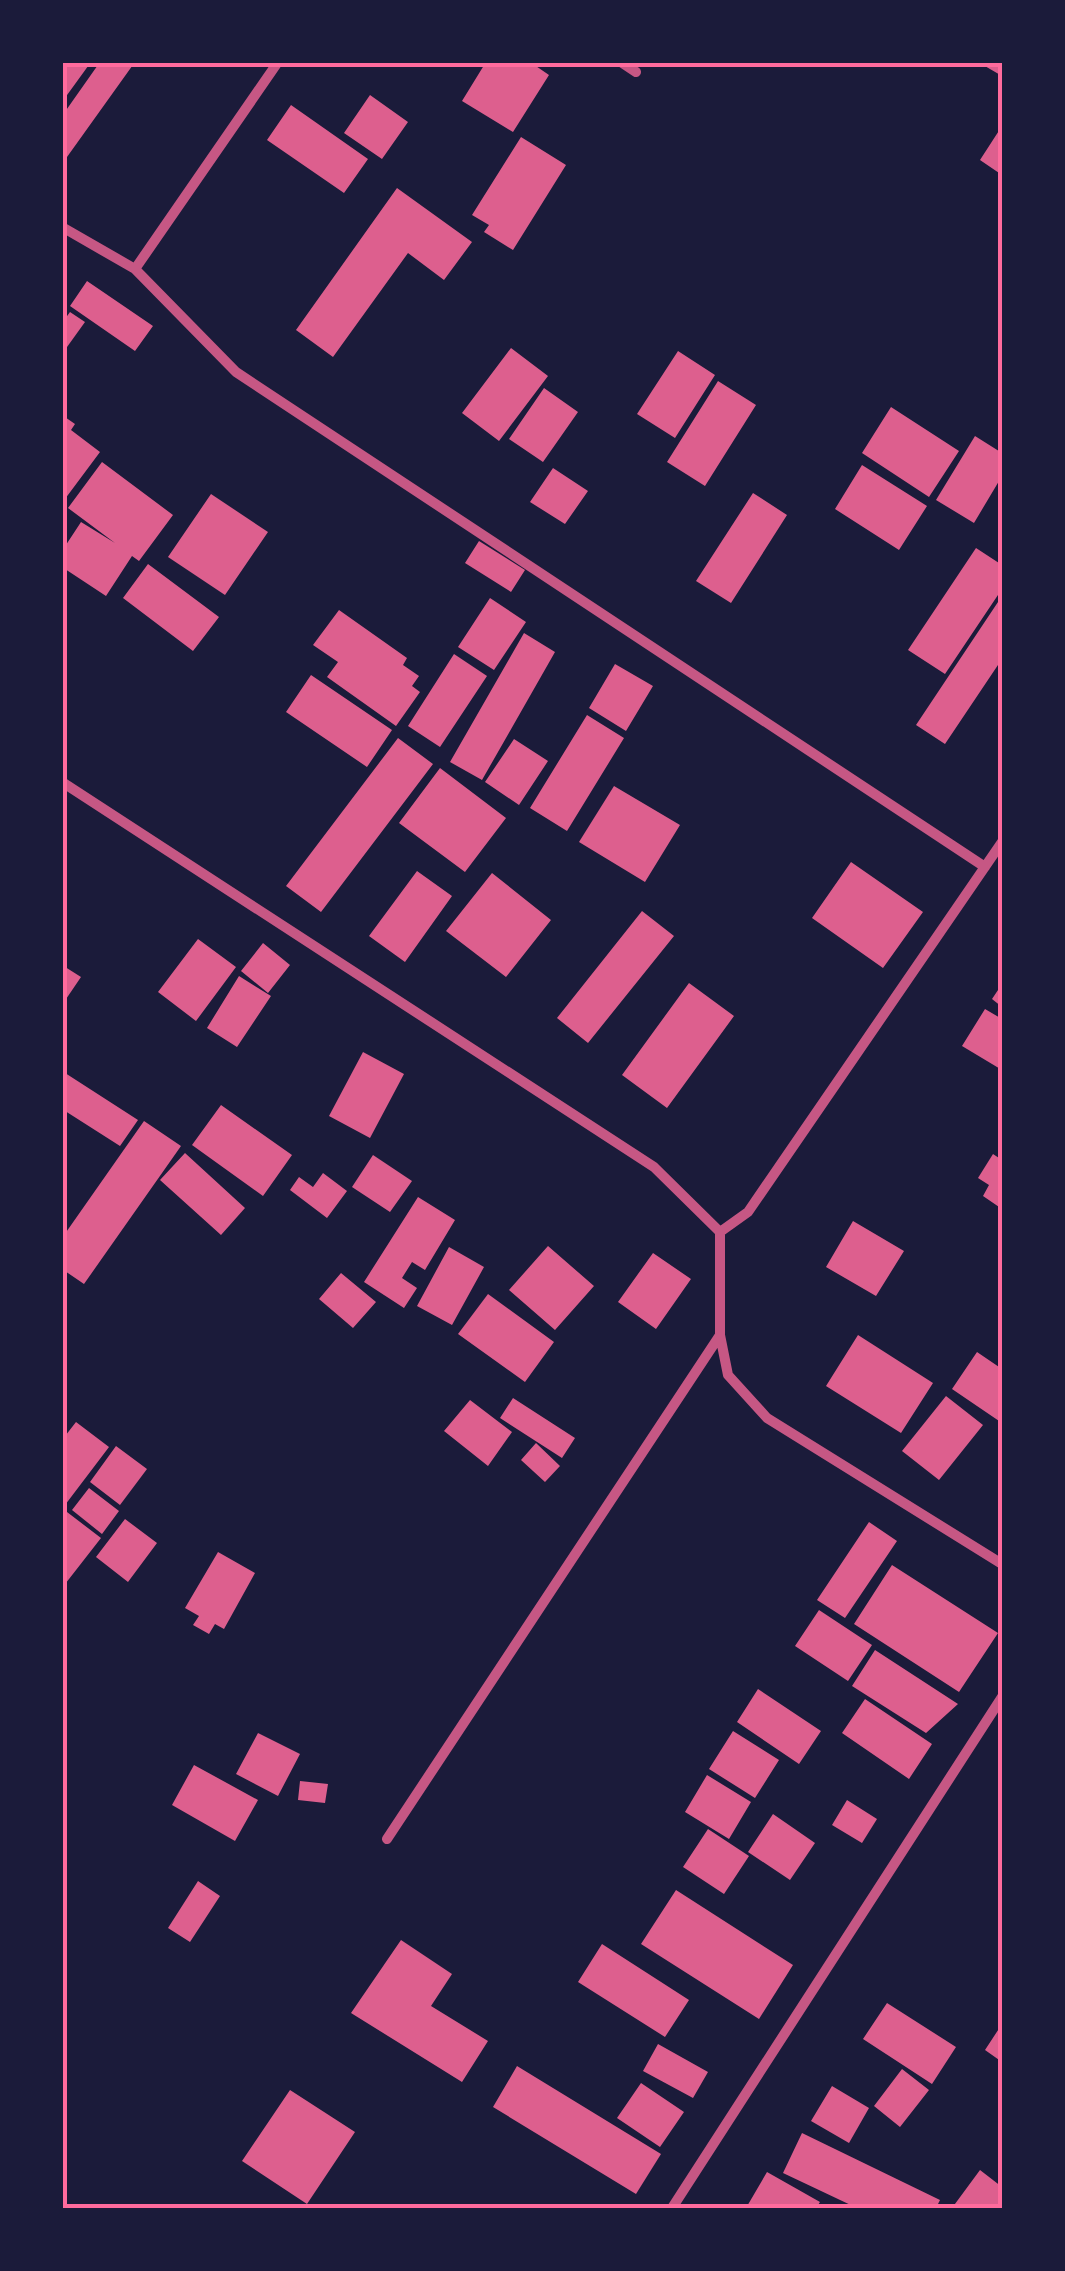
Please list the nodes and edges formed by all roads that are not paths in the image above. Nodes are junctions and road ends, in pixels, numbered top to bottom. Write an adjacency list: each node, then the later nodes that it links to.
1 (278, 62): 5 (street)
2 (621, 62): 3 (street)
3 (636, 72)
4 (62, 226): 5 (street)
5 (135, 269): 8 (street)
6 (62, 782): 9 (street)
7 (1002, 842): 8 (street)
8 (985, 867): 9 (street)
9 (720, 1232): 10 (street)
10 (720, 1335): 11 (street); 13 (street)
11 (1002, 1564)
12 (1002, 1697): 14 (street)
13 (387, 1839)
14 (672, 2208)

